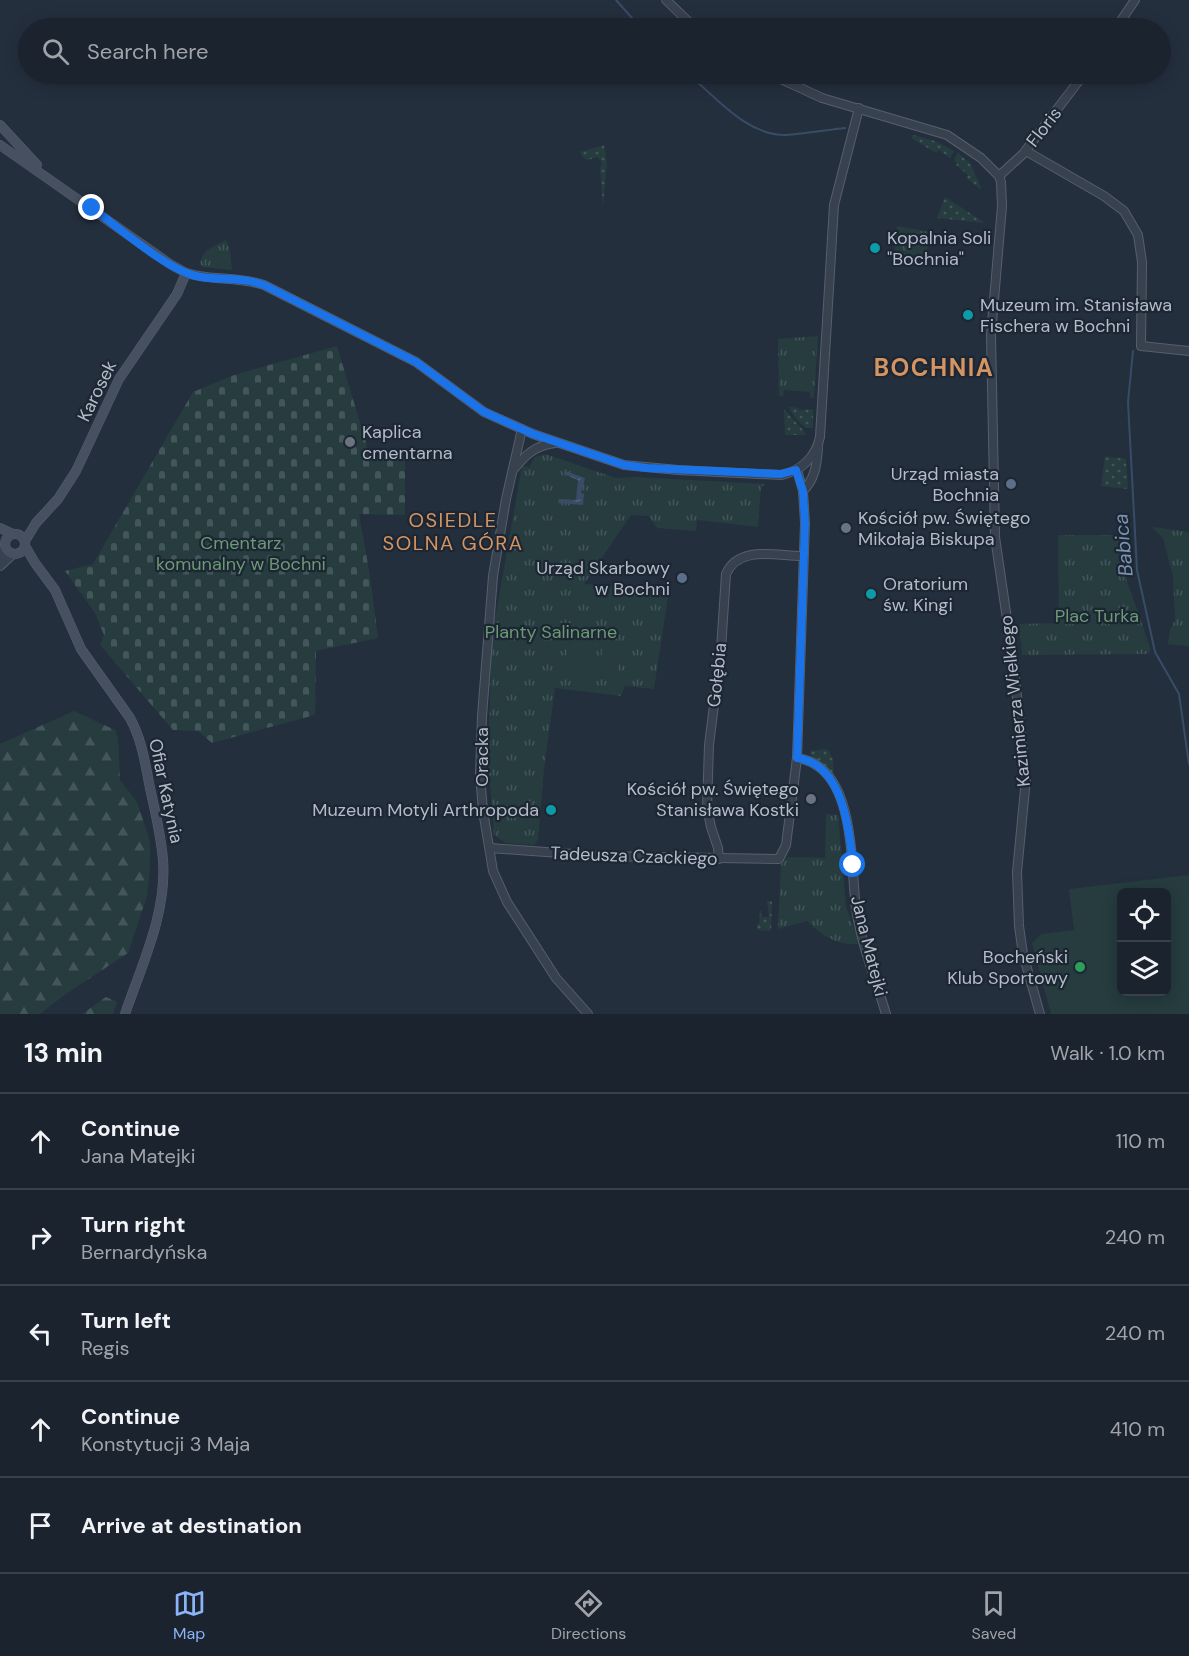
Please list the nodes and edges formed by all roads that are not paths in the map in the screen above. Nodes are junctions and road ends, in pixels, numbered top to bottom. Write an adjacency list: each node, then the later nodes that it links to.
1 (666, 0): 3 (street)
2 (1135, 0): 4 (street)
3 (685, 18)
4 (1123, 18)
5 (792, 84): 7 (street)
6 (1076, 84): 11 (street, Floris)
7 (859, 108): 13 (street); 18 (street)
8 (0, 125): 9 (main road)
9 (16, 143): 12 (main road); 14 (main road)
10 (0, 145): 12 (main road)
11 (1026, 151): 13 (street, Floris); 16 (street)
12 (12, 154): 14 (main road)
13 (999, 176): 34 (street, Kazimierza Wielkiego)
14 (48, 177): 15 (main road)
15 (186, 273): 17 (street); 24 (main road, Karosek)
16 (1189, 351)
17 (522, 429): 19 (street); 21 (street, Oracka)
18 (819, 441): 20 (street); 22 (street)
19 (558, 442): 20 (street); 21 (street)
20 (796, 470): 22 (street)
21 (512, 471): 29 (street, Oracka)
22 (803, 491): 25 (street)
23 (0, 528): 24 (main road, Ofiar Katynia)
24 (14, 543): 26 (street); 27 (street, Karosek); 31 (main road, Ofiar Katynia)
25 (802, 556): 28 (street); 30 (street, Gołębia)
26 (0, 558)
27 (0, 566)
28 (797, 758): 30 (street, Tadeusza Czackiego); 33 (street, Jana Matejki)
29 (489, 848): 30 (street, Tadeusza Czackiego); 32 (street, Oracka)
30 (719, 859)
31 (125, 1014)
32 (588, 1014)
33 (886, 1014)
34 (1040, 1014)

